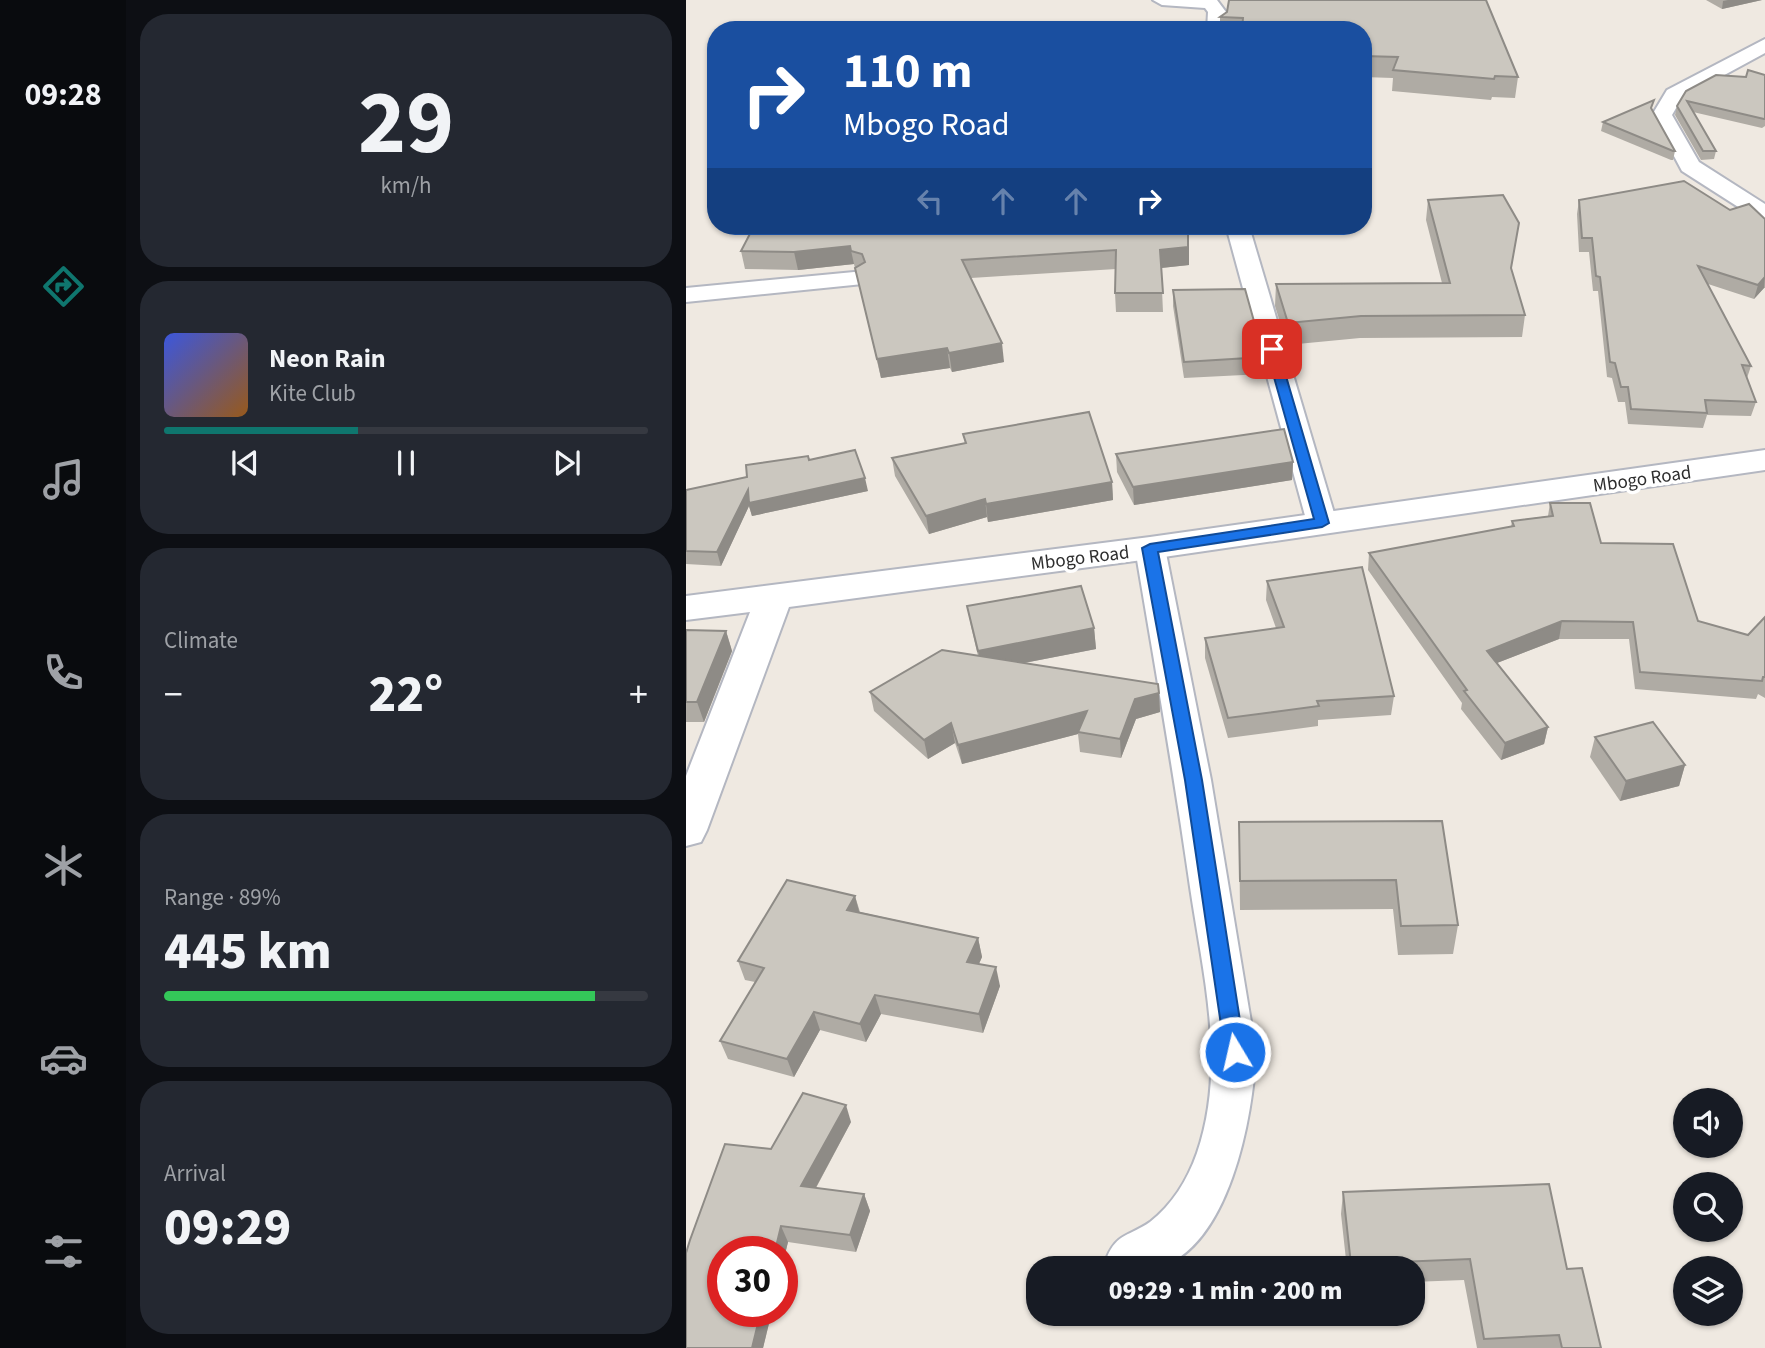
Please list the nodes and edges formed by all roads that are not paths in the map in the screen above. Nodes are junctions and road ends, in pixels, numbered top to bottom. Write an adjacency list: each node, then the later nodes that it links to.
1 (1162, 0): 2 (street)
2 (1216, 21)
3 (1765, 46): 4 (street)
4 (1765, 214)
5 (1240, 235): 9 (street)
6 (855, 279): 7 (street)
7 (686, 295)
8 (1765, 460): 9 (main road, Mbogo Road)
9 (1322, 523): 10 (main road, Mbogo Road)
10 (1150, 548): 11 (main road, Mbogo Road); 14 (street)
11 (775, 595): 12 (main road, Mbogo Road); 13 (main road)
12 (686, 608)
13 (686, 830)
14 (1132, 1256)

